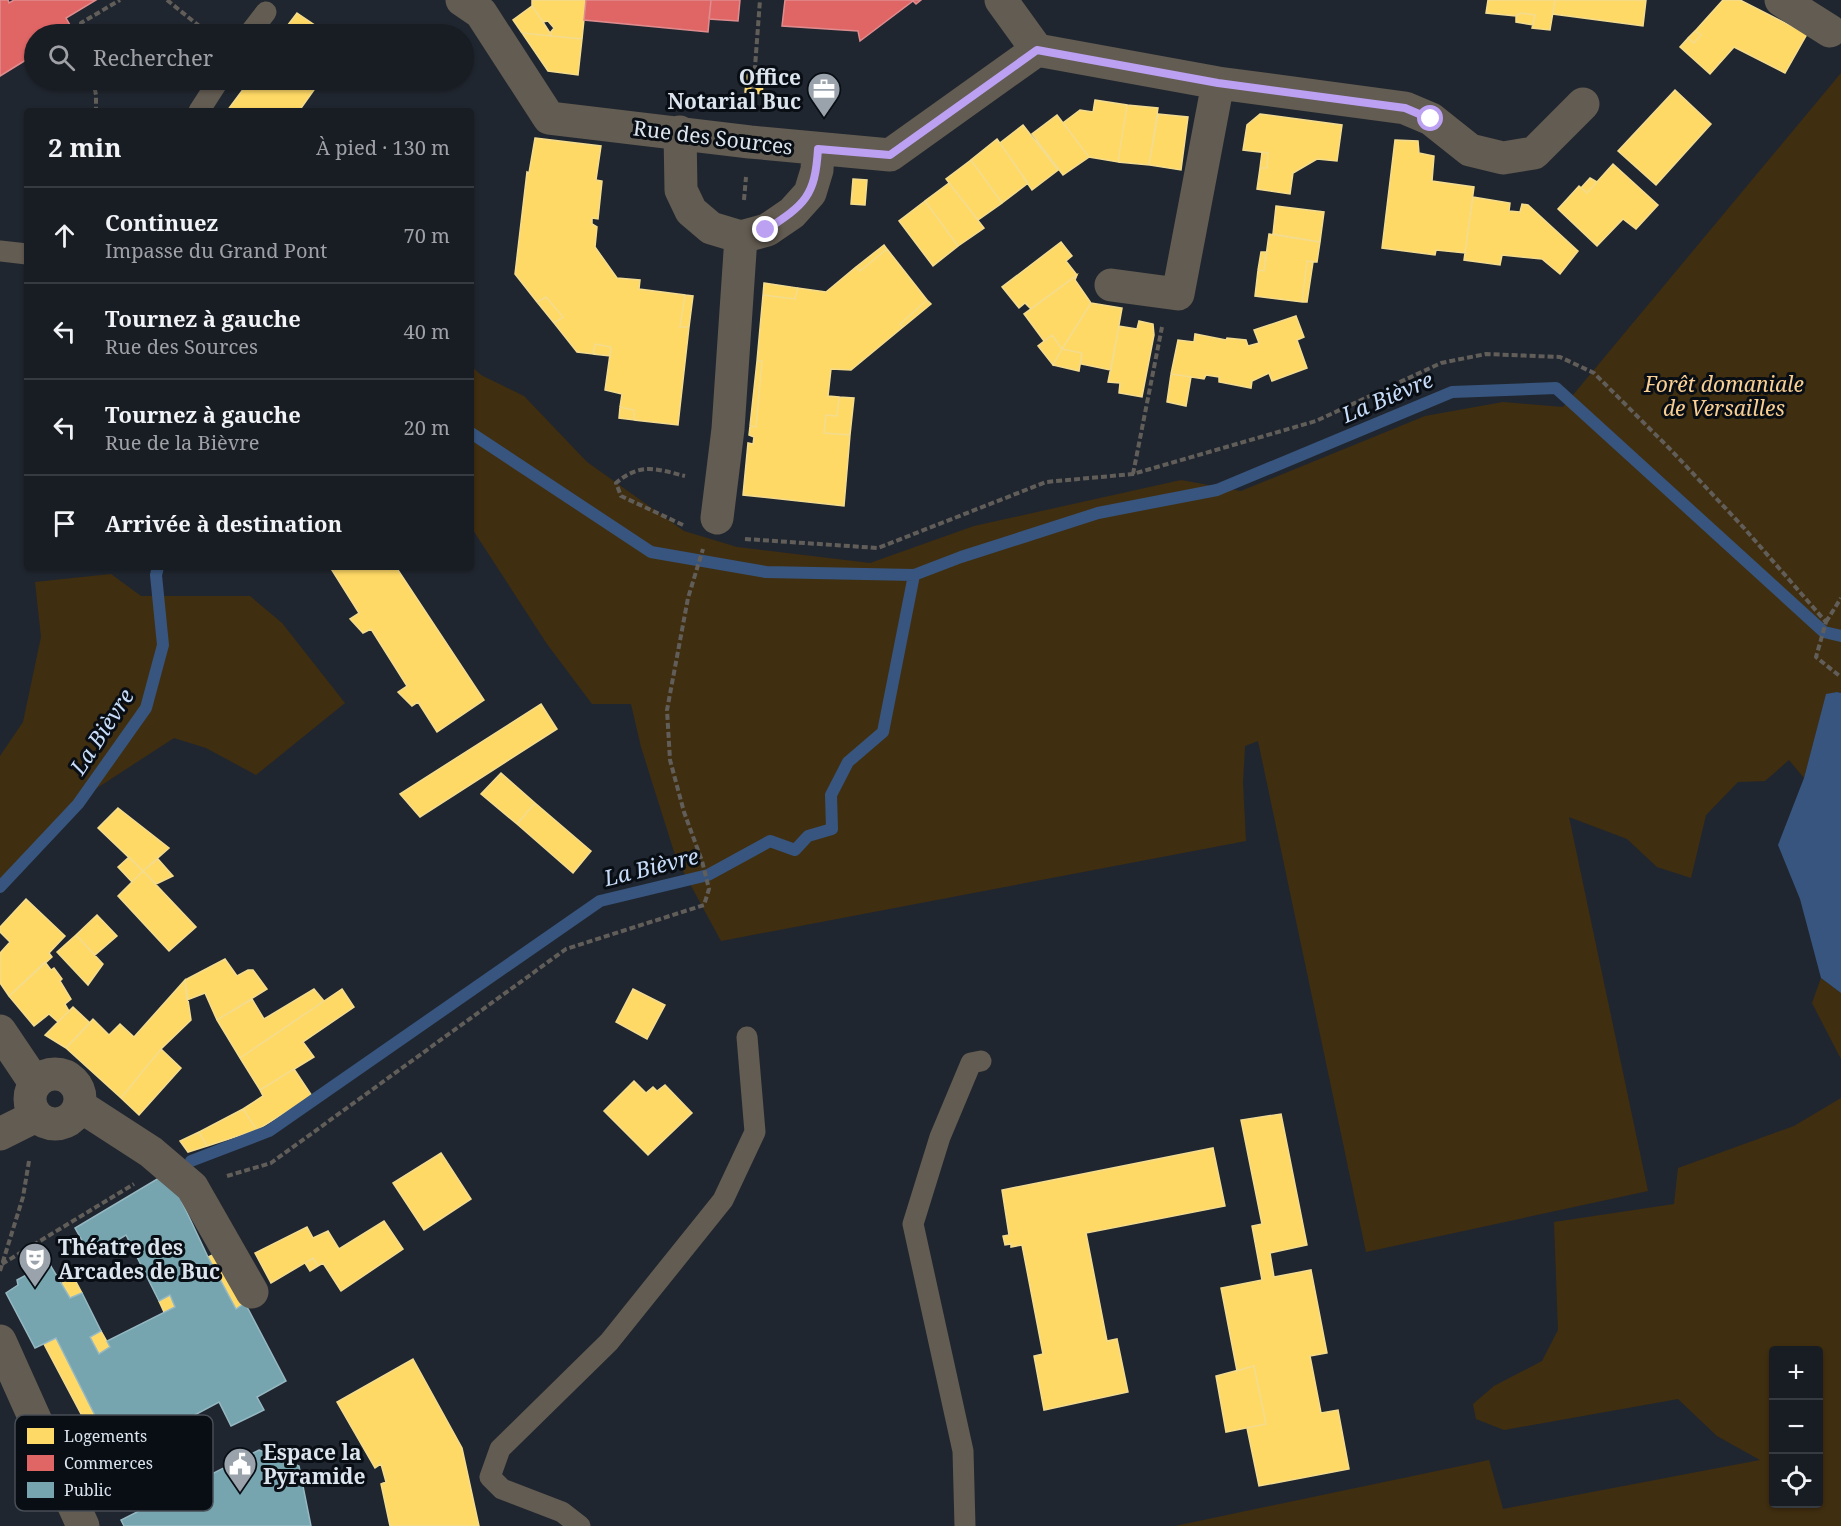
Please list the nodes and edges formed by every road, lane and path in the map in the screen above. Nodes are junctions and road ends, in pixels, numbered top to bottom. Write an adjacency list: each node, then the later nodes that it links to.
1 (120, 0): 8 (path)
2 (167, 0): 9 (path)
3 (462, 0): 20 (street, Rue des Sources)
4 (760, 0): 13 (path)
5 (1001, 0): 12 (street)
6 (1781, 0): 11 (street)
7 (266, 12): 10 (lane)
8 (81, 24)
9 (197, 24)
10 (257, 24)
11 (1830, 31)
12 (1037, 50): 14 (street); 22 (street, Rue des Sources)
13 (753, 79)
14 (1218, 83): 17 (street); 27 (street)
15 (95, 90): 18 (path)
16 (213, 90): 19 (lane)
17 (1583, 104)
18 (96, 108)
19 (201, 108)
20 (680, 132): 21 (street, Rue des Sources); 23 (street)
21 (750, 142): 22 (street, Rue des Sources); 23 (path)
22 (818, 149): 23 (street)
23 (741, 237): 29 (street)
24 (0, 252): 25 (lane)
25 (24, 254)
26 (1111, 285): 27 (street)
27 (1178, 294): 28 (path)
28 (1134, 474): 31 (path); 33 (path)
29 (721, 485): 30 (path); 31 (street)
30 (686, 526)
31 (722, 533): 43 (path)
32 (1841, 598): 33 (path)
33 (1826, 622): 34 (path)
34 (1841, 677)
35 (0, 1031): 38 (street)
36 (747, 1037): 51 (lane)
37 (981, 1061): 52 (lane)
38 (35, 1083): 39 (street); 40 (street)
39 (80, 1106): 40 (street); 42 (street)
40 (39, 1118): 41 (street); 44 (path)
41 (0, 1134)
42 (166, 1164): 43 (street); 44 (path)
43 (192, 1187): 46 (street)
44 (2, 1264): 45 (path)
45 (0, 1271)
46 (252, 1292)
47 (0, 1341): 48 (street)
48 (33, 1415)
49 (76, 1511): 50 (street)
50 (83, 1526)
51 (580, 1526)
52 (965, 1526)

